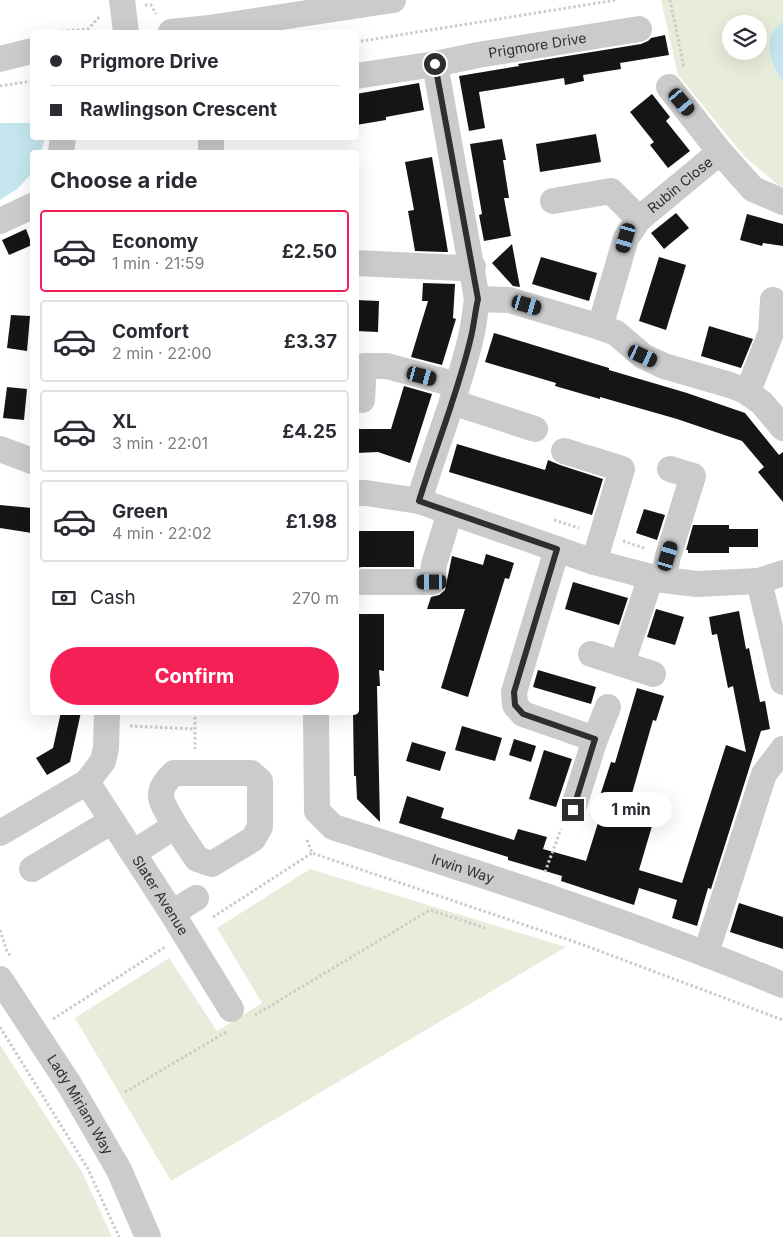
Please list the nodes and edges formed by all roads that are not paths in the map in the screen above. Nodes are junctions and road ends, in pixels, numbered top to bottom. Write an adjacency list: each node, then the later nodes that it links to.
1 (122, 0): 4 (street)
2 (393, 0): 5 (street)
3 (639, 29): 10 (street, Prigmore Drive)
4 (126, 30)
5 (209, 30)
6 (0, 47): 7 (street)
7 (30, 49)
8 (30, 50): 9 (street)
9 (0, 59)
10 (435, 64): 11 (street, Prigmore Drive); 20 (street)
11 (359, 76)
12 (677, 80): 13 (street, Rubin Close)
13 (720, 152): 15 (street, Rubin Close); 17 (street, Rubin Close)
14 (553, 201): 17 (street, Rubin Close)
15 (783, 202)
16 (30, 207): 18 (street)
17 (639, 219): 23 (street, Rubin Close)
18 (0, 221)
19 (359, 263): 20 (street)
20 (473, 267): 21 (street)
21 (478, 299): 23 (street); 25 (street)
22 (773, 300): 24 (street)
23 (600, 327): 24 (street)
24 (745, 391): 27 (street)
25 (455, 394): 26 (street); 28 (street); 34 (street)
26 (362, 400)
27 (783, 428)
28 (535, 429)
29 (0, 449): 31 (street)
30 (564, 451): 37 (street)
31 (30, 460)
32 (670, 469): 39 (street)
33 (359, 494): 34 (street)
34 (419, 501): 35 (street)
35 (450, 512): 36 (street); 41 (street)
36 (557, 549): 37 (street); 49 (street)
37 (594, 562): 39 (street)
38 (783, 573): 40 (street)
39 (657, 578): 40 (street); 43 (street)
40 (759, 581): 45 (street)
41 (362, 582)
42 (591, 654): 43 (street)
43 (622, 663): 44 (street)
44 (653, 674)
45 (783, 682)
46 (608, 707): 49 (street)
47 (316, 715): 60 (street, Irwin Way)
48 (107, 719): 51 (street)
49 (595, 739): 52 (street)
50 (783, 749): 60 (street)
51 (87, 782): 53 (street, Slater Avenue); 55 (street)
52 (573, 810)
53 (112, 821): 56 (street, Slater Avenue); 57 (street)
54 (175, 826): 54 (street); 56 (street)
55 (0, 833)
56 (133, 853): 59 (street, Slater Avenue)
57 (32, 869)
58 (196, 898): 59 (street)
59 (172, 913): 63 (street, Slater Avenue)
60 (706, 953): 62 (street, Irwin Way)
61 (0, 979): 64 (street, Lady Miriam Way)
62 (783, 985)
63 (237, 1019)
64 (148, 1237)

